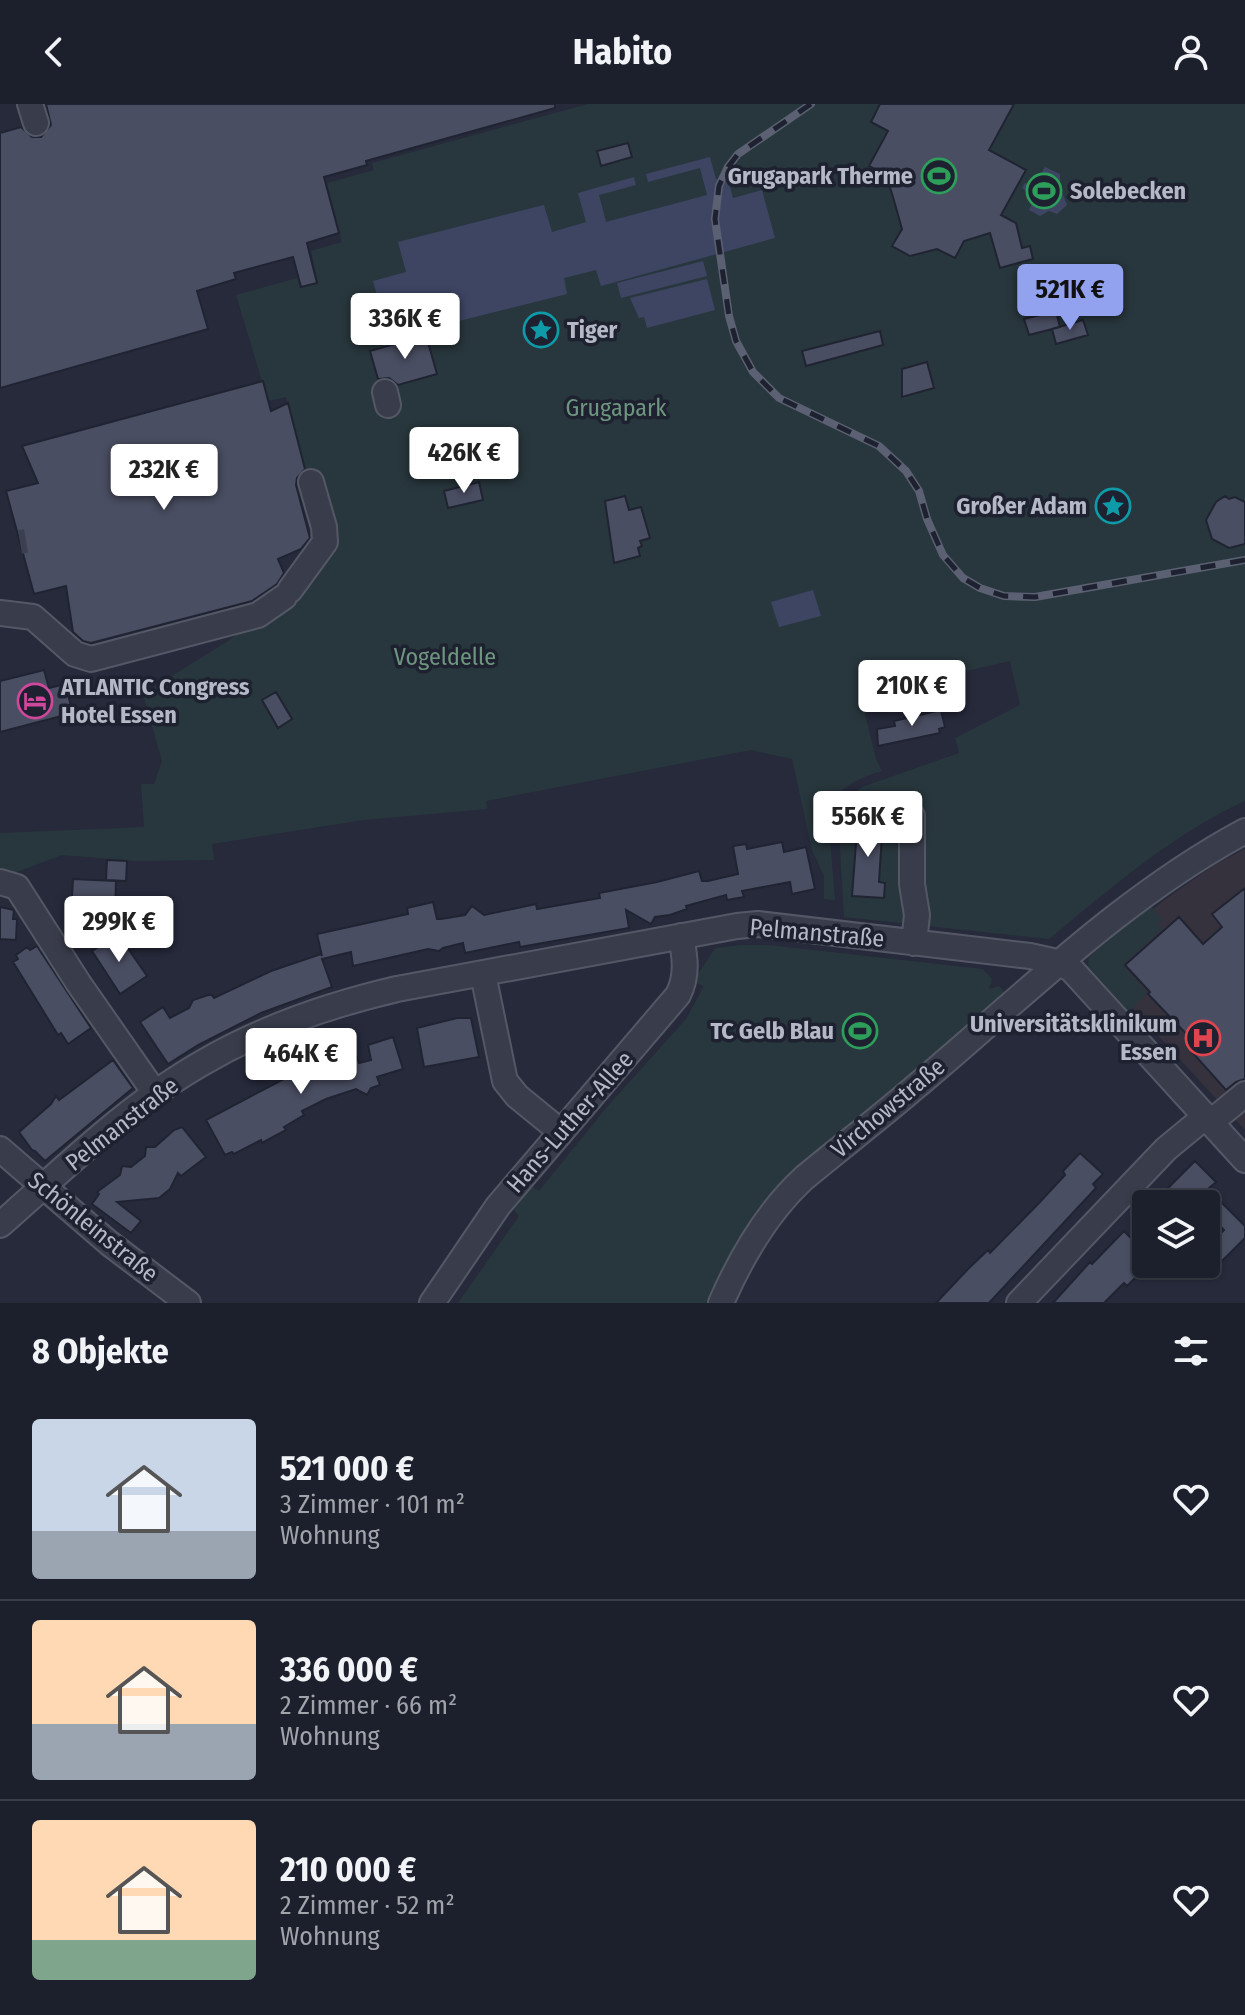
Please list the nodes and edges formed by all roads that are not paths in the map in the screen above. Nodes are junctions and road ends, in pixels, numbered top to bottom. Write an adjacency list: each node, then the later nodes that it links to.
1 (311, 482): 2 (street)
2 (0, 613)
3 (912, 816): 7 (street)
4 (1245, 831): 8 (street, Virchowstraße)
5 (0, 882): 10 (street)
6 (681, 936): 7 (street, Pelmanstraße); 9 (street, Pelmanstraße); 13 (street, Hans-Luther-Allee)
7 (914, 943): 8 (street, Pelmanstraße)
8 (1057, 962): 12 (street); 20 (street, Virchowstraße)
9 (483, 974): 10 (street, Pelmanstraße); 13 (street)
10 (155, 1093): 16 (street, Pelmanstraße)
11 (1245, 1094): 12 (street)
12 (1208, 1119): 15 (street); 21 (street)
13 (561, 1132): 19 (street, Hans-Luther-Allee)
14 (0, 1149): 16 (street, Schönleinstraße)
15 (1245, 1160)
16 (43, 1187): 17 (street, Pelmanstraße); 18 (street, Schönleinstraße)
17 (0, 1225)
18 (188, 1303)
19 (432, 1303)
20 (721, 1303)
21 (1019, 1303)

